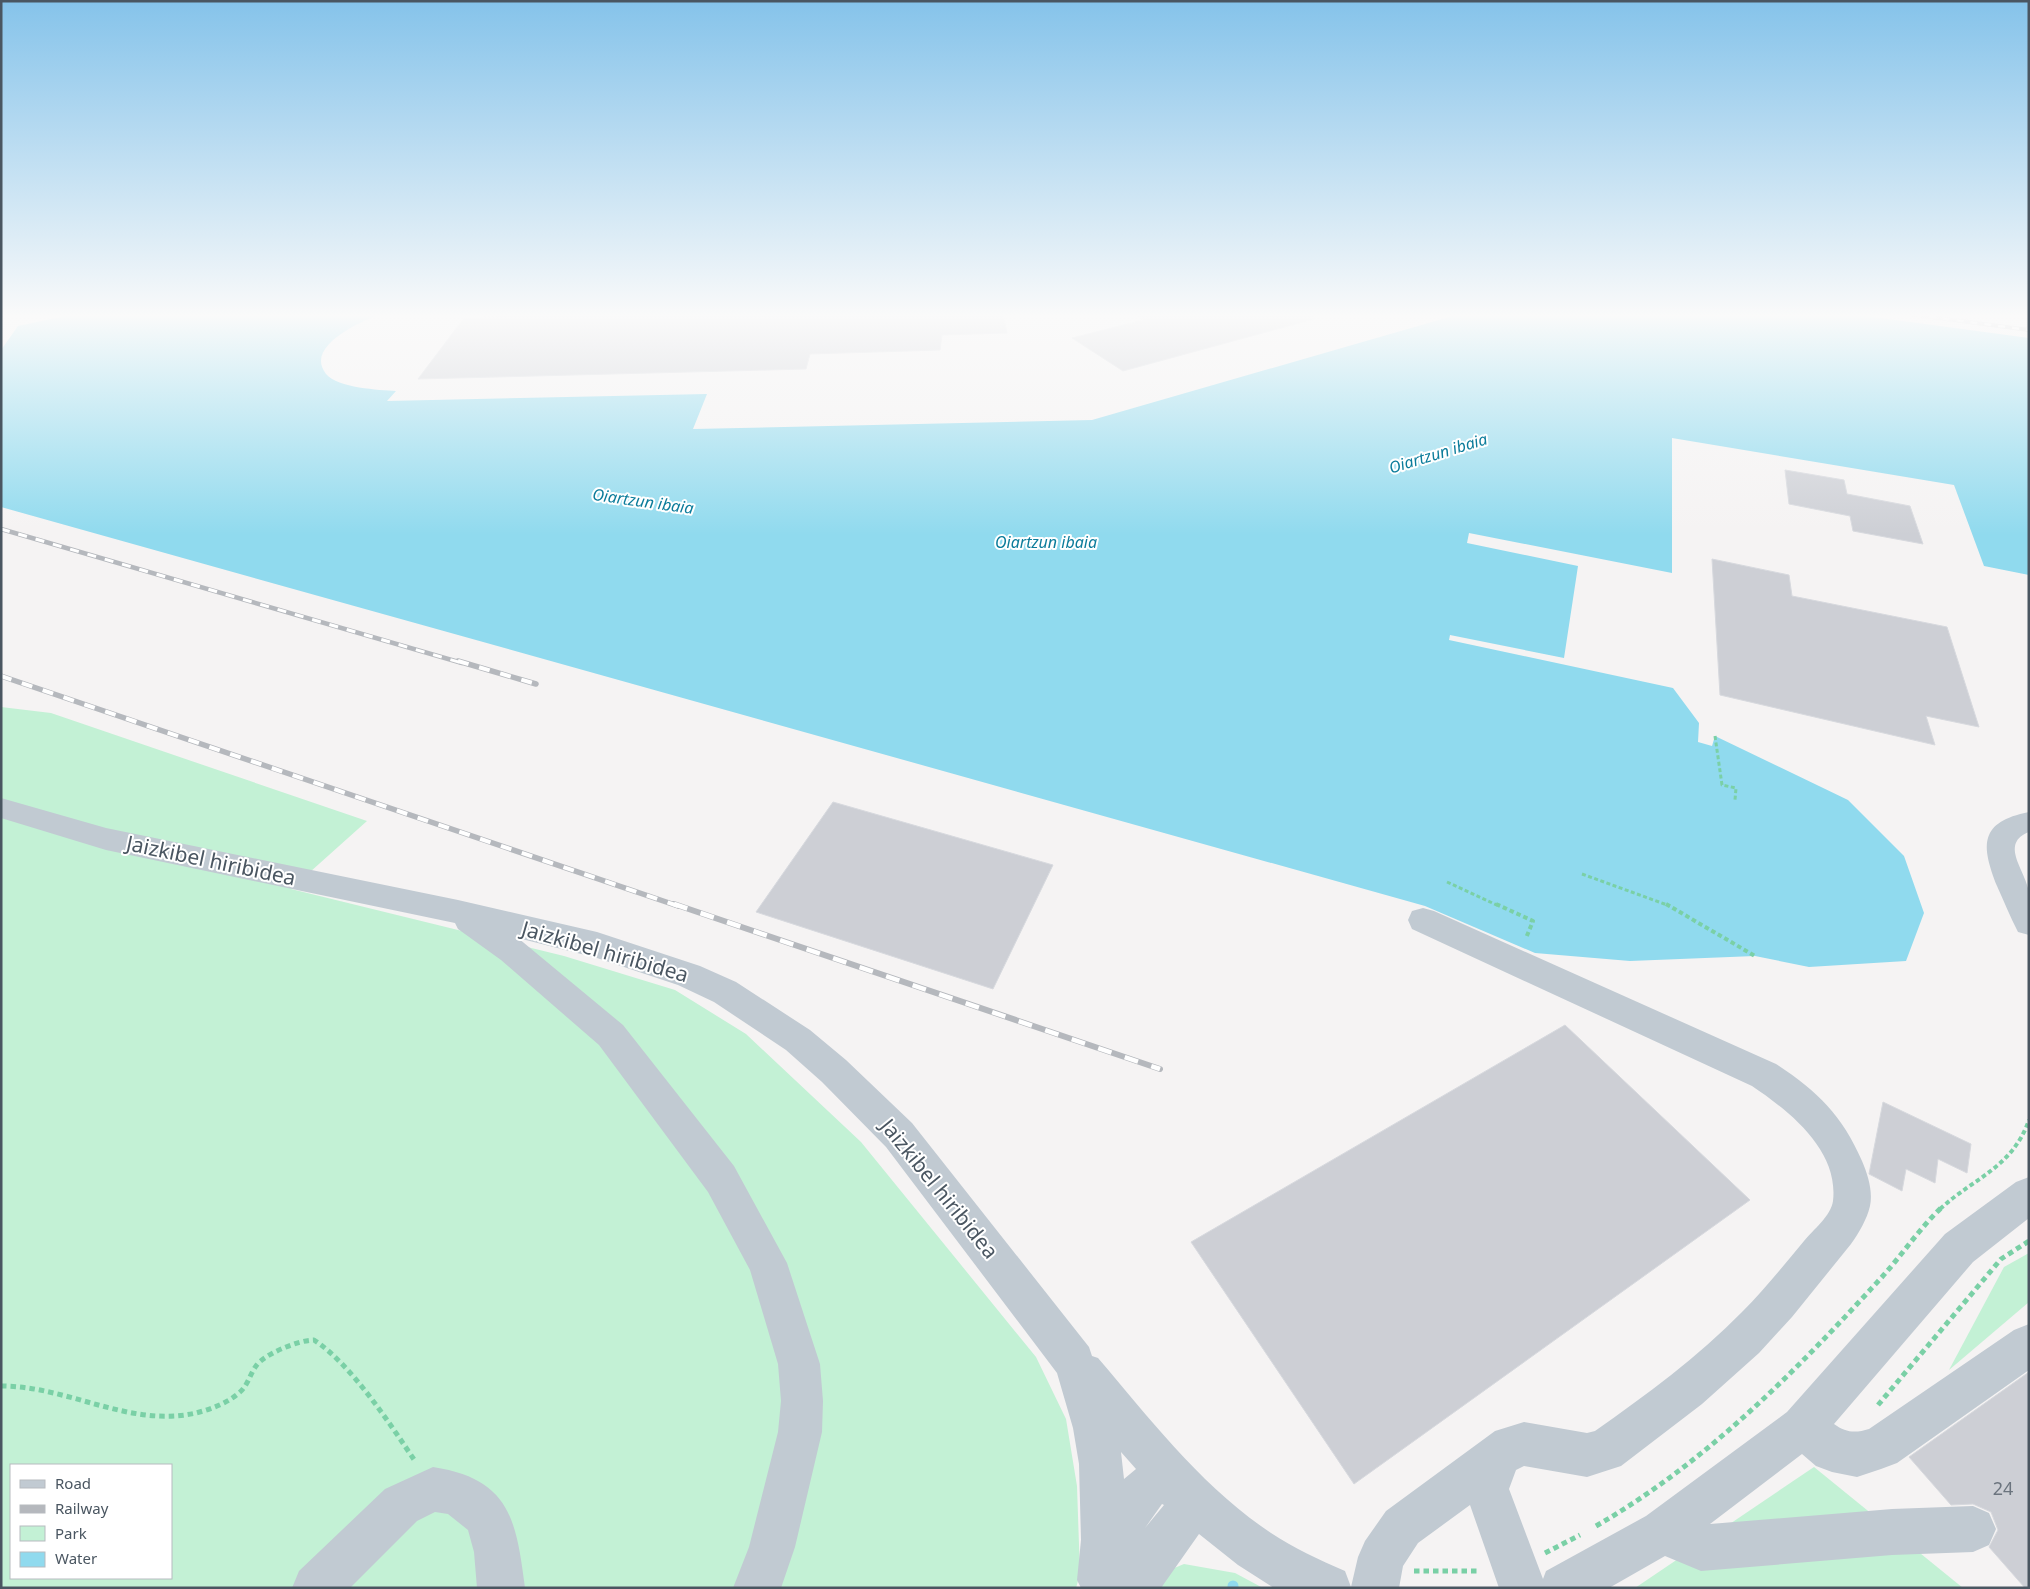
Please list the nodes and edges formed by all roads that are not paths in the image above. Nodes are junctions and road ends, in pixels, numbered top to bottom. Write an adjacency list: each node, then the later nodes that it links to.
1 (1, 808): 3 (street, Jaizkibel hiribidea)
2 (2029, 822): 5 (street)
3 (458, 912): 8 (street, Jaizkibel hiribidea); 19 (street)
4 (1423, 920): 10 (street)
5 (2029, 923)
6 (2029, 1195): 9 (street)
7 (2029, 1345): 9 (street)
8 (1074, 1362): 11 (street); 16 (street, Jaizkibel hiribidea)
9 (1802, 1427): 13 (street)
10 (1498, 1458): 14 (street); 15 (street)
11 (1191, 1498): 16 (street, Jaizkibel hiribidea); 20 (street)
12 (1973, 1529): 13 (street)
13 (1662, 1532): 21 (street)
14 (1518, 1576)
15 (1376, 1577)
16 (1112, 1585)
17 (316, 1588): 18 (street)
18 (501, 1588)
19 (757, 1588)
20 (1328, 1588)
21 (1563, 1588)

